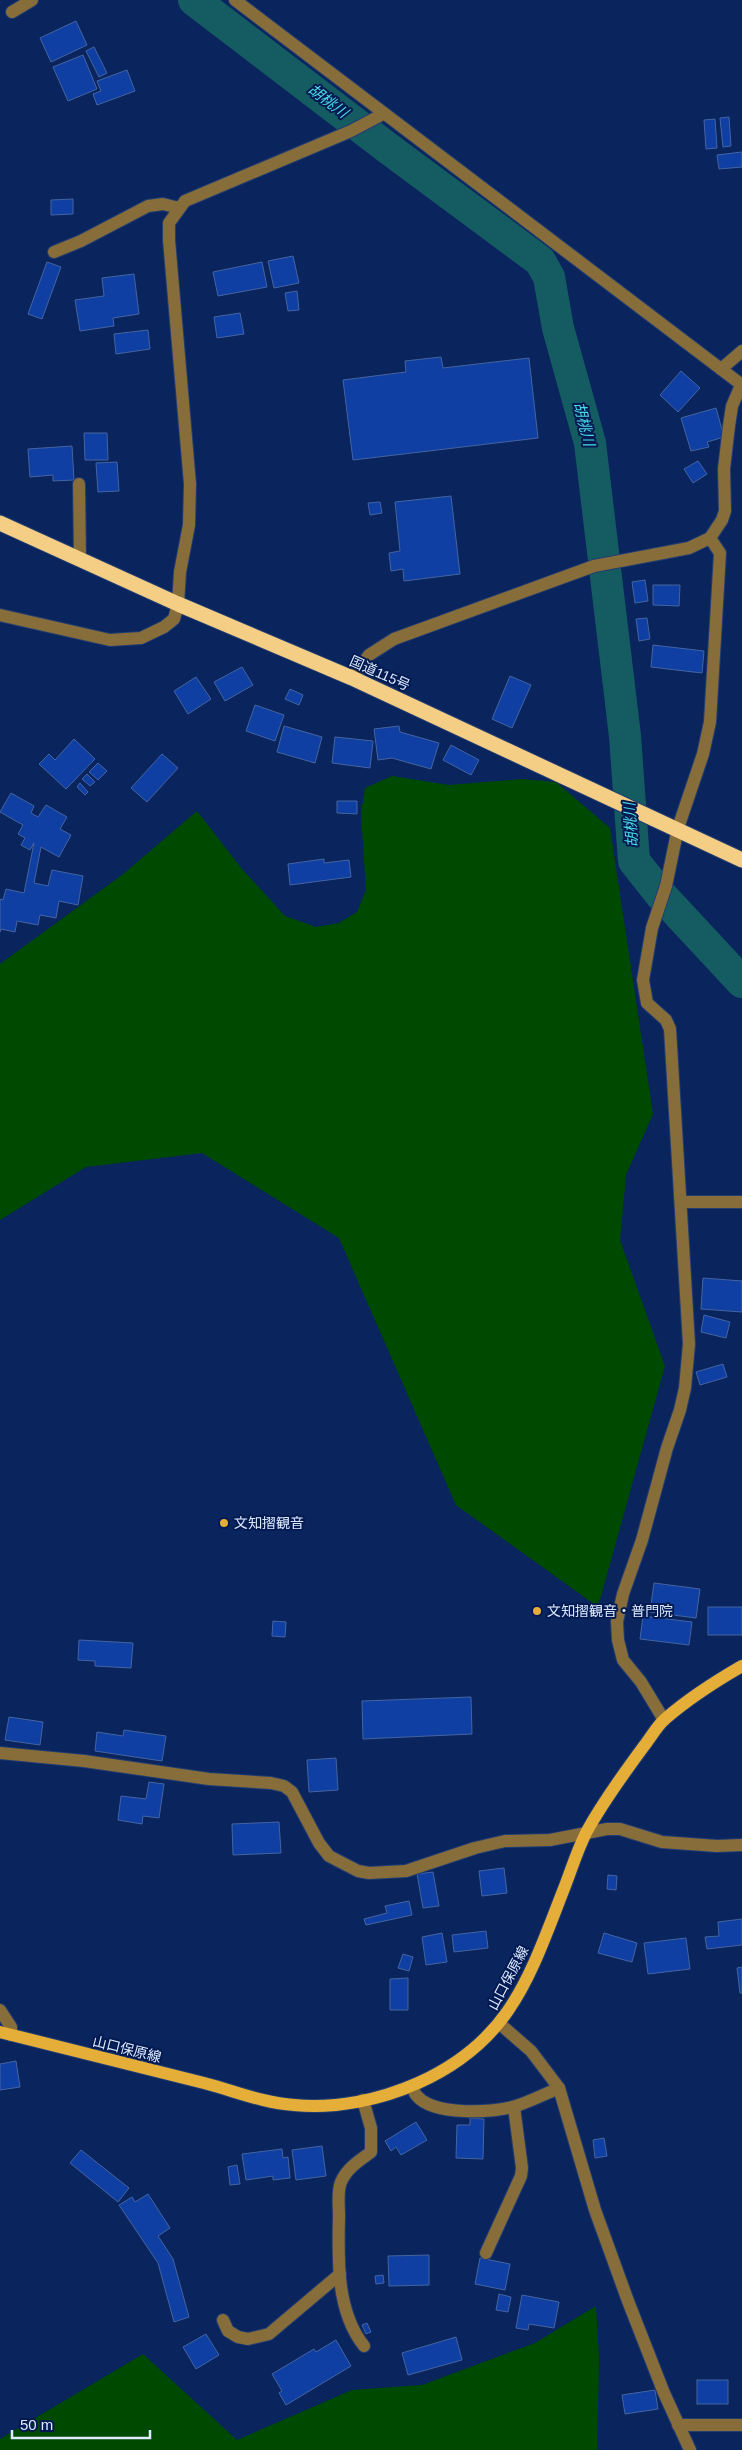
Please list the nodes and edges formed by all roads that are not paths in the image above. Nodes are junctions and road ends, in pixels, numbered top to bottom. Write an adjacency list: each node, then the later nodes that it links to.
1 (32, 0): 3 (street)
2 (235, 0): 4 (street)
3 (12, 12)
4 (383, 114): 5 (street); 8 (street)
5 (179, 208): 6 (street); 14 (street)
6 (54, 252)
7 (742, 351): 8 (street)
8 (721, 369): 9 (street)
9 (742, 385): 12 (street)
10 (79, 484): 13 (street)
11 (0, 524): 13 (highway, 国道115号)
12 (710, 538): 16 (street); 17 (street)
13 (80, 560): 14 (highway, 国道115号)
14 (178, 604): 15 (street); 16 (highway, 国道115号)
15 (0, 616)
16 (352, 678): 17 (highway, 国道115号)
17 (678, 828): 18 (highway, 国道115号); 19 (street)
18 (742, 860)
19 (681, 1202): 20 (street); 22 (street)
20 (742, 1202)
21 (742, 1666): 22 (main road, 山口保原線)
22 (664, 1720): 24 (main road, 山口保原線)
23 (0, 1752): 24 (street)
24 (586, 1833): 25 (street); 27 (main road, 山口保原線)
25 (742, 1845)
26 (0, 2010): 28 (street)
27 (500, 2024): 29 (main road, 山口保原線); 30 (street)
28 (5, 2033): 31 (main road, 山口保原線)
29 (412, 2086): 31 (main road, 山口保原線); 32 (street)
30 (559, 2088): 32 (street); 37 (street)
31 (363, 2100): 34 (street)
32 (514, 2106): 33 (street)
33 (486, 2253)
34 (340, 2274): 35 (street); 36 (street)
35 (223, 2320)
36 (364, 2346)
37 (678, 2425): 38 (street); 39 (street)
38 (742, 2425)
39 (690, 2450)

